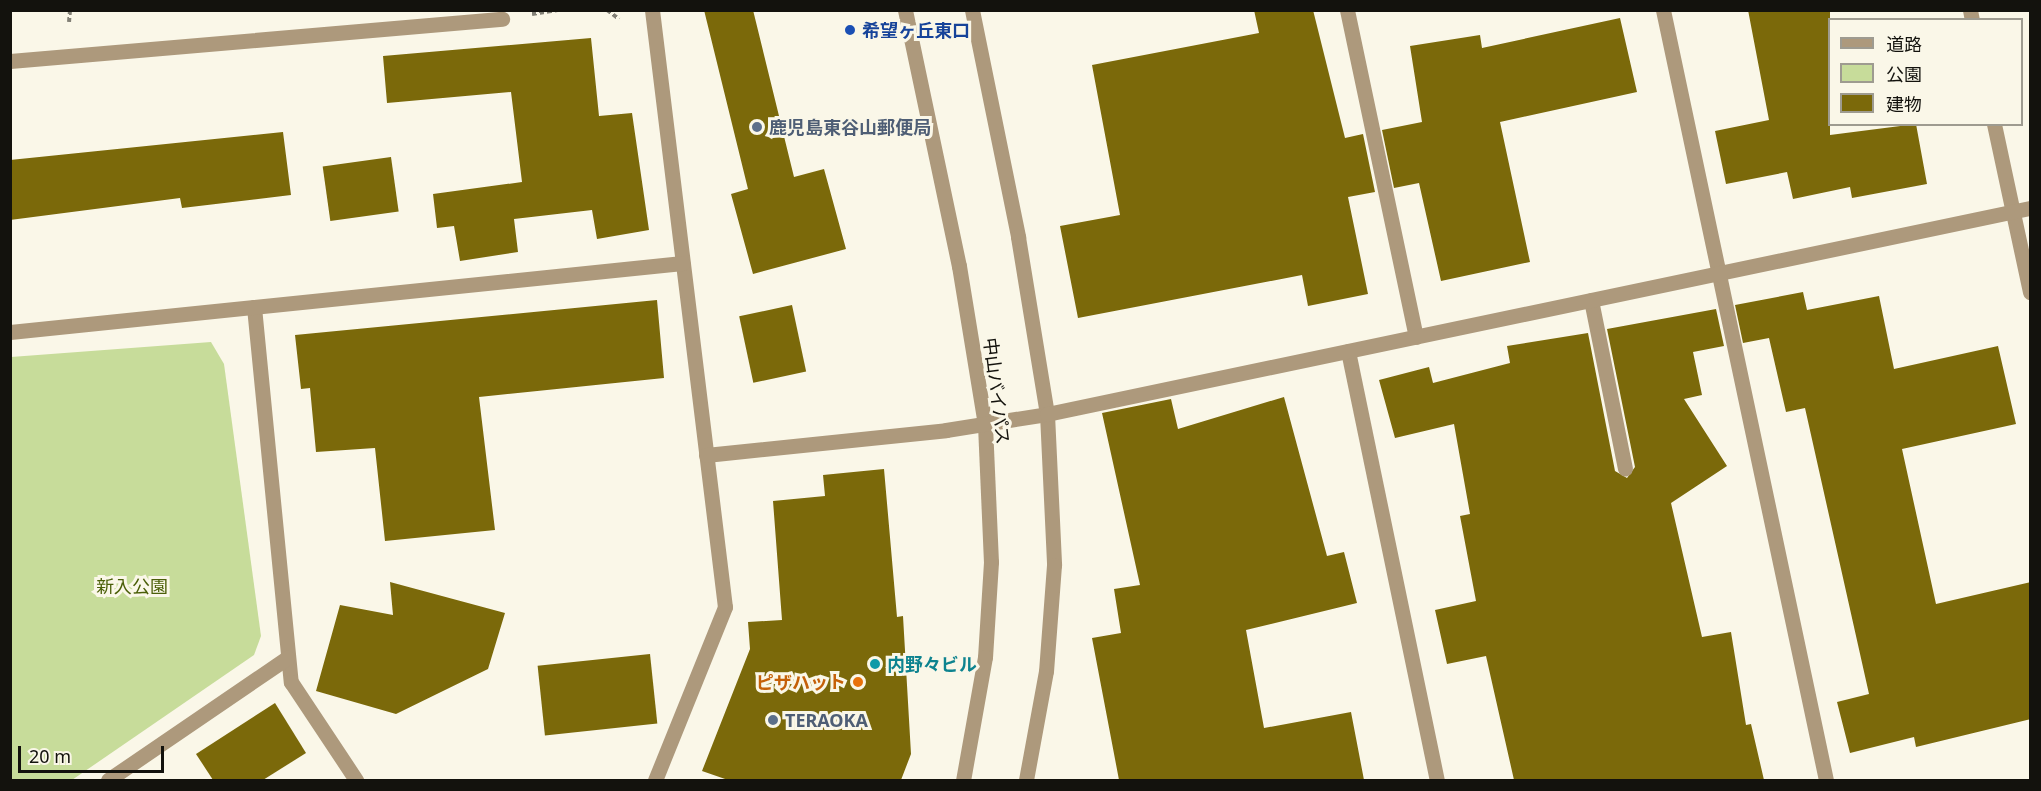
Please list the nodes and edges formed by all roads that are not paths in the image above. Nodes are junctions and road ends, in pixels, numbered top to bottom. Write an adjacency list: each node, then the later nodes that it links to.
1 (652, 10): 11 (street)
2 (905, 10): 20 (street, 中山バイパス)
3 (972, 10): 19 (street)
4 (1347, 10): 17 (street)
5 (1663, 10): 12 (street)
6 (502, 19): 7 (street)
7 (10, 61)
8 (1994, 126): 10 (street)
9 (2031, 208): 10 (street)
10 (2013, 212): 12 (street); 13 (street)
11 (682, 263): 15 (street); 21 (street)
12 (1719, 274): 14 (street); 30 (street)
13 (2031, 292)
14 (1591, 300): 17 (street); 22 (street)
15 (254, 307): 16 (street); 23 (street)
16 (10, 332)
17 (1416, 337): 18 (street)
18 (1348, 351): 19 (street); 29 (street)
19 (1047, 414): 20 (street); 28 (street)
20 (985, 425): 21 (street); 27 (street, 中山バイパス)
21 (706, 455): 26 (street)
22 (1625, 469)
23 (287, 657): 24 (street); 25 (street)
24 (108, 780)
25 (356, 780)
26 (655, 780)
27 (963, 780)
28 (1026, 780)
29 (1437, 780)
30 (1826, 780)

